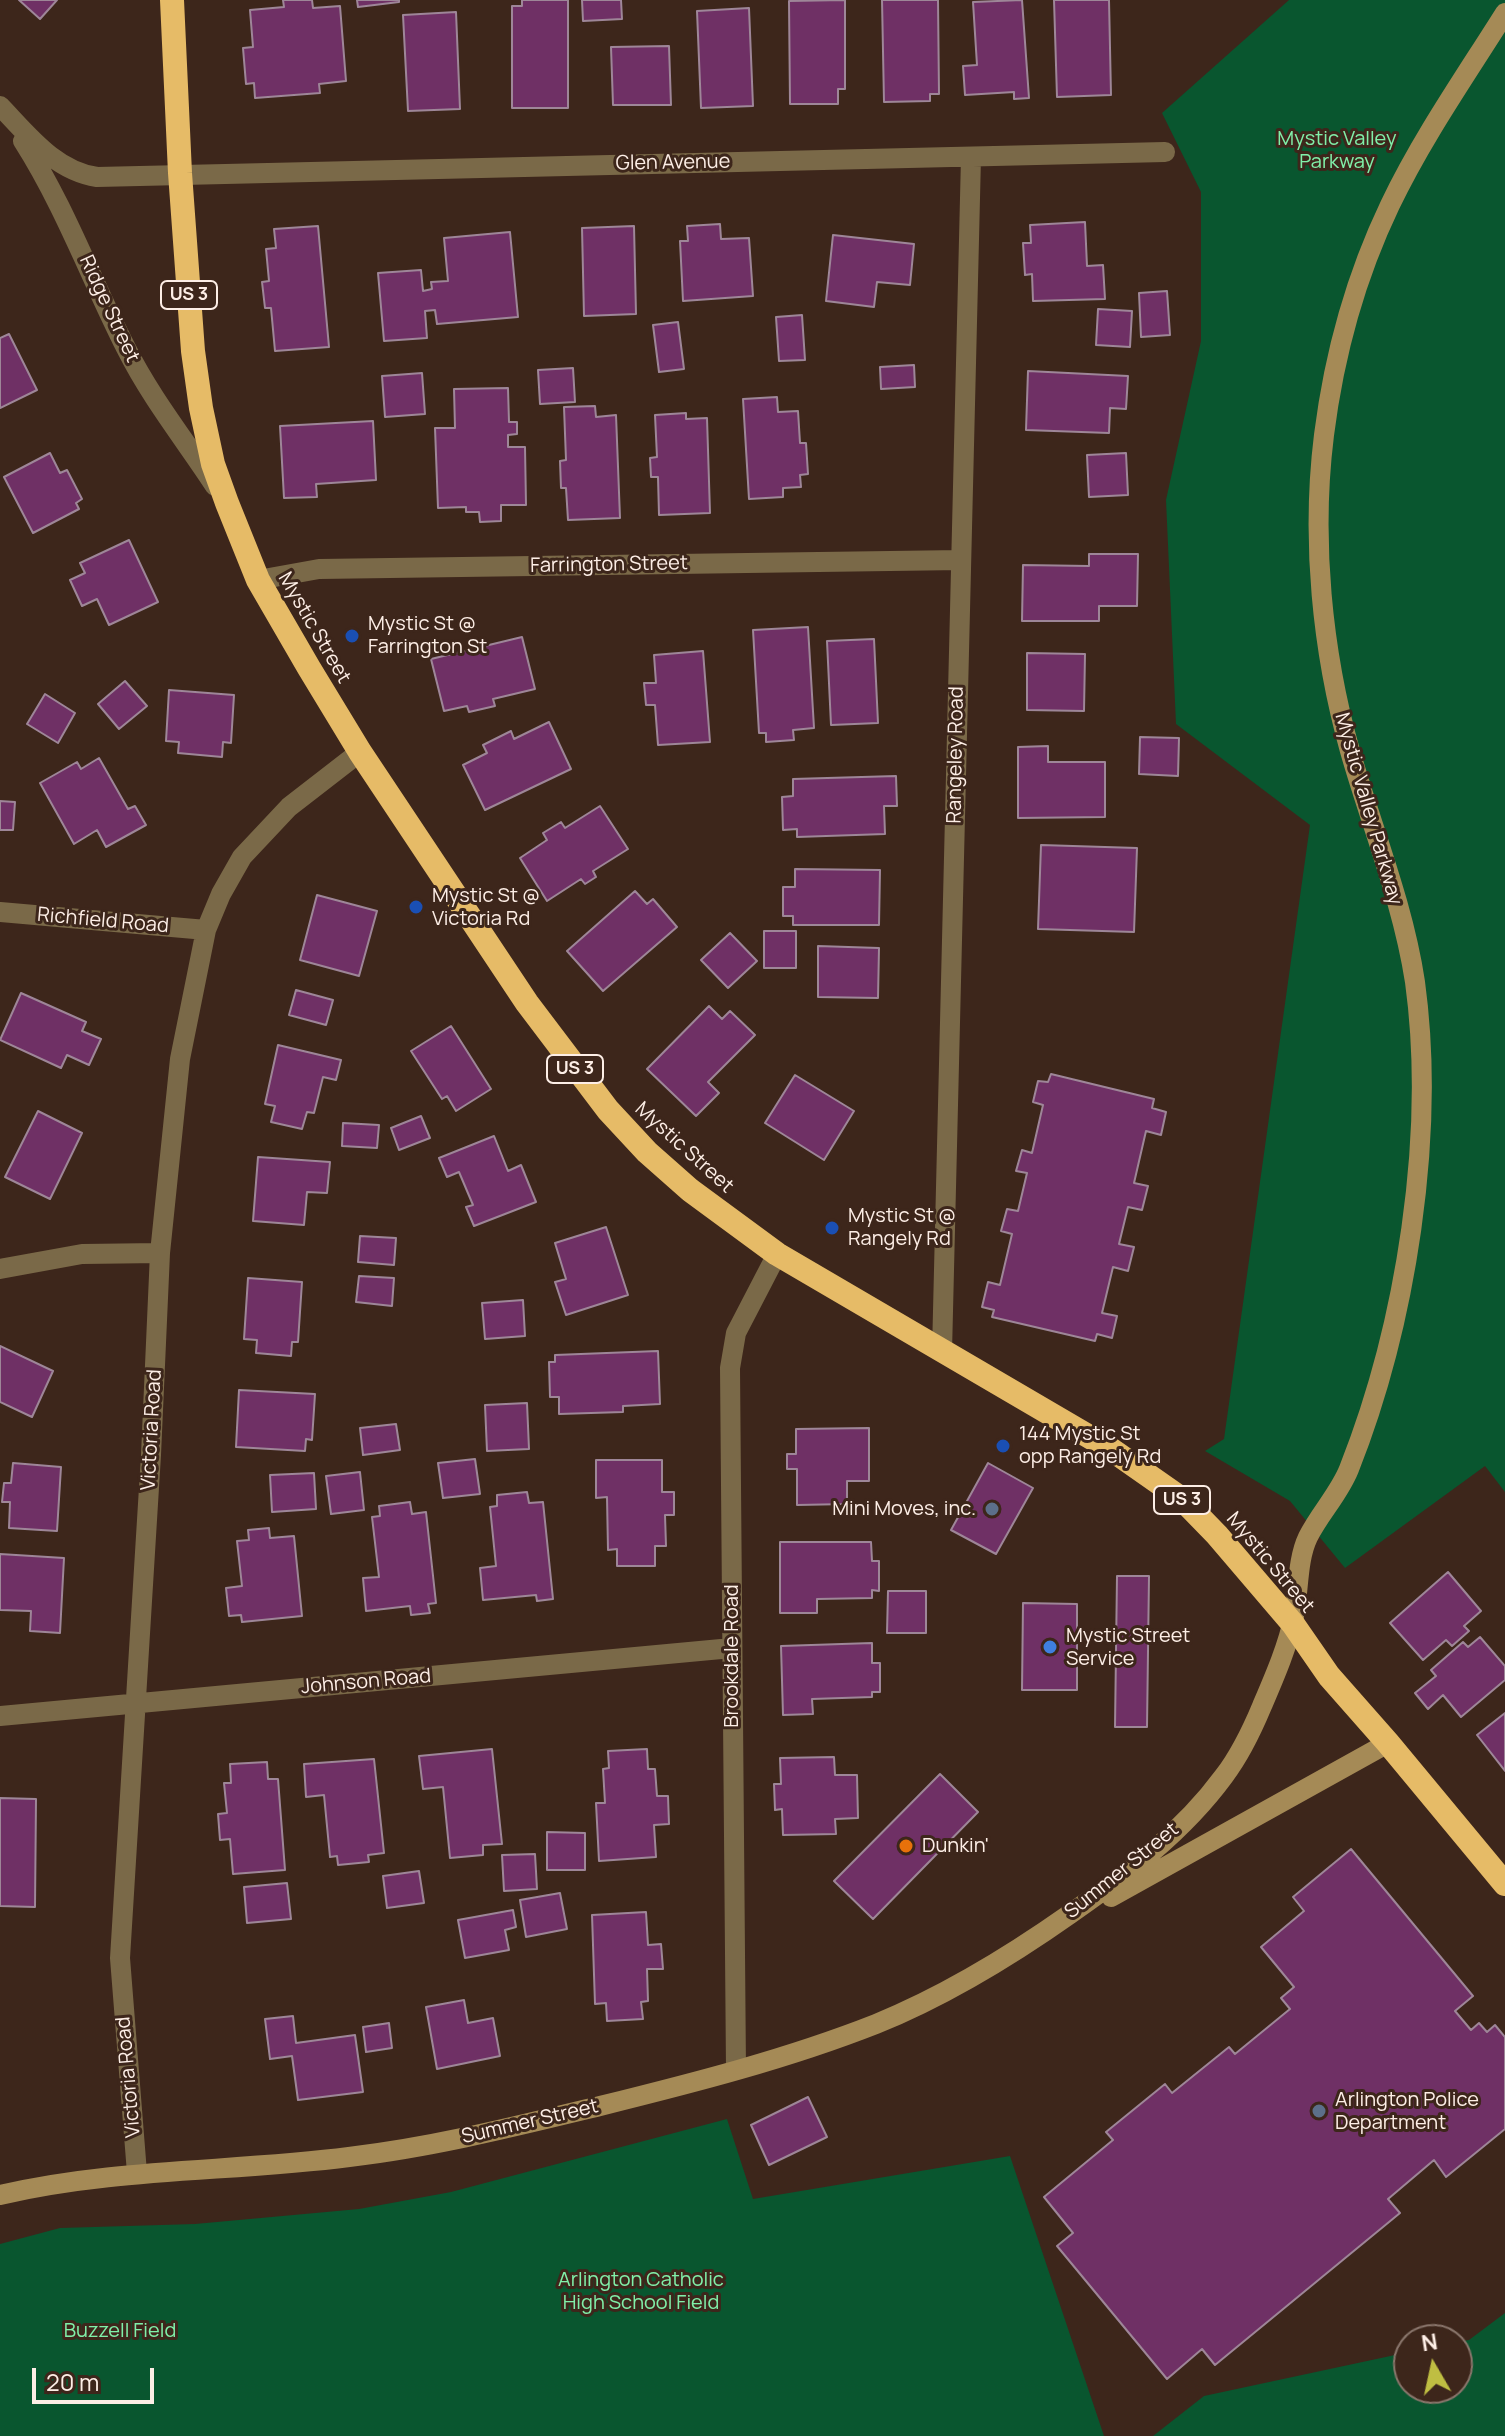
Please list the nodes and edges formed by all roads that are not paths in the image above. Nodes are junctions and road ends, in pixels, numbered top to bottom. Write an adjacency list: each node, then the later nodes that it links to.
1 (172, 0): 6 (highway, Mystic Street / US 3)
2 (1505, 13): 17 (main road, Mystic Valley Parkway)
3 (1, 107): 6 (street, Ridge Street); 7 (street, Ridge Street)
4 (1165, 152): 5 (street, Glen Avenue)
5 (971, 157): 6 (street, Glen Avenue); 8 (street, Rangeley Road)
6 (180, 173): 7 (highway, Mystic Street / US 3)
7 (227, 503): 9 (highway, Mystic Street / US 3)
8 (961, 560): 9 (street, Farrington Street); 16 (street, Rangeley Road)
9 (258, 580): 10 (highway, Mystic Street / US 3)
10 (360, 752): 12 (street, Victoria Road); 14 (highway, Mystic Street / US 3)
11 (0, 912): 12 (street, Richfield Road)
12 (206, 930): 13 (street, Victoria Road)
13 (160, 1253): 15 (street); 19 (street, Victoria Road)
14 (777, 1254): 16 (highway, Mystic Street / US 3); 18 (street, Brookdale Road)
15 (0, 1269)
16 (942, 1352): 17 (highway, Mystic Street / US 3)
17 (1293, 1624): 21 (highway, Mystic Street / US 3); 23 (main road, Summer Street)
18 (732, 1648): 19 (street, Johnson Road); 24 (street, Brookdale Road)
19 (135, 1702): 20 (street, Johnson Road); 25 (street, Victoria Road)
20 (0, 1716)
21 (1388, 1743): 22 (highway, Mystic Street / US 3); 23 (main road, Summer Street)
22 (1505, 1884)
23 (1031, 1941): 24 (main road, Summer Street)
24 (736, 2069): 25 (main road, Summer Street)
25 (137, 2173): 26 (main road, Summer Street)
26 (0, 2195)

